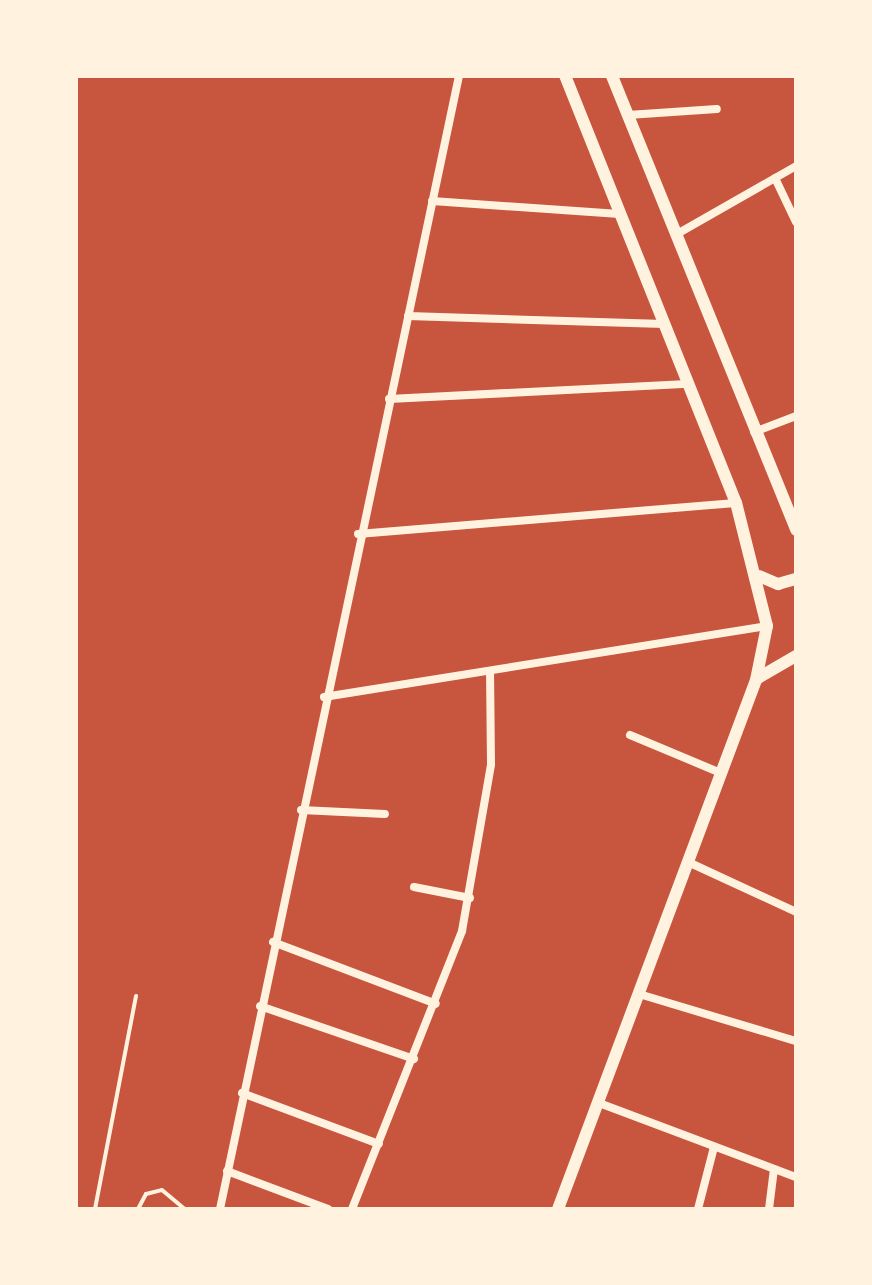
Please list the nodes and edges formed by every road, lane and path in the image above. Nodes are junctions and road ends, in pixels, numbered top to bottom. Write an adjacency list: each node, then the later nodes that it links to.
1 (459, 76): 8 (street)
2 (565, 76): 9 (main road)
3 (612, 76): 5 (main road)
4 (717, 109): 5 (street)
5 (628, 115): 11 (main road)
6 (796, 166): 7 (street)
7 (775, 178): 10 (street); 11 (street)
8 (432, 201): 9 (street); 12 (street)
9 (620, 214): 13 (main road)
10 (796, 222)
11 (677, 234): 17 (main road)
12 (408, 316): 13 (street); 15 (street)
13 (664, 324): 14 (main road)
14 (688, 384): 15 (street); 18 (main road)
15 (389, 399): 21 (street)
16 (796, 416): 17 (street)
17 (753, 432): 19 (main road)
18 (736, 503): 21 (street); 22 (main road)
19 (793, 516): 20 (main road)
20 (796, 530)
21 (358, 534): 28 (street)
22 (759, 576): 23 (main road); 24 (main road)
23 (796, 579)
24 (767, 626): 26 (street); 27 (main road)
25 (796, 656): 27 (main road)
26 (490, 672): 28 (street); 35 (street)
27 (756, 680): 30 (main road)
28 (324, 697): 31 (street)
29 (630, 735): 30 (street)
30 (721, 773): 33 (main road)
31 (301, 810): 32 (street); 37 (street)
32 (385, 814)
33 (688, 862): 36 (street); 38 (main road)
34 (414, 887): 35 (street)
35 (470, 898): 40 (street)
36 (796, 912)
37 (273, 942): 40 (street); 41 (street)
38 (639, 994): 42 (street); 45 (main road)
39 (136, 996): 51 (lane)
40 (436, 1004): 43 (street)
41 (260, 1006): 43 (street); 44 (street)
42 (796, 1041)
43 (414, 1059): 46 (street)
44 (242, 1093): 46 (street); 49 (street)
45 (599, 1103): 47 (street); 57 (main road)
46 (379, 1144): 56 (street)
47 (714, 1147): 48 (street); 58 (street)
48 (774, 1169): 50 (street); 59 (street)
49 (227, 1171): 54 (street); 55 (street)
50 (796, 1177)
51 (95, 1209)
52 (138, 1209): 53 (lane)
53 (185, 1209)
54 (220, 1209)
55 (328, 1209)
56 (352, 1209)
57 (558, 1209)
58 (698, 1209)
59 (769, 1209)

